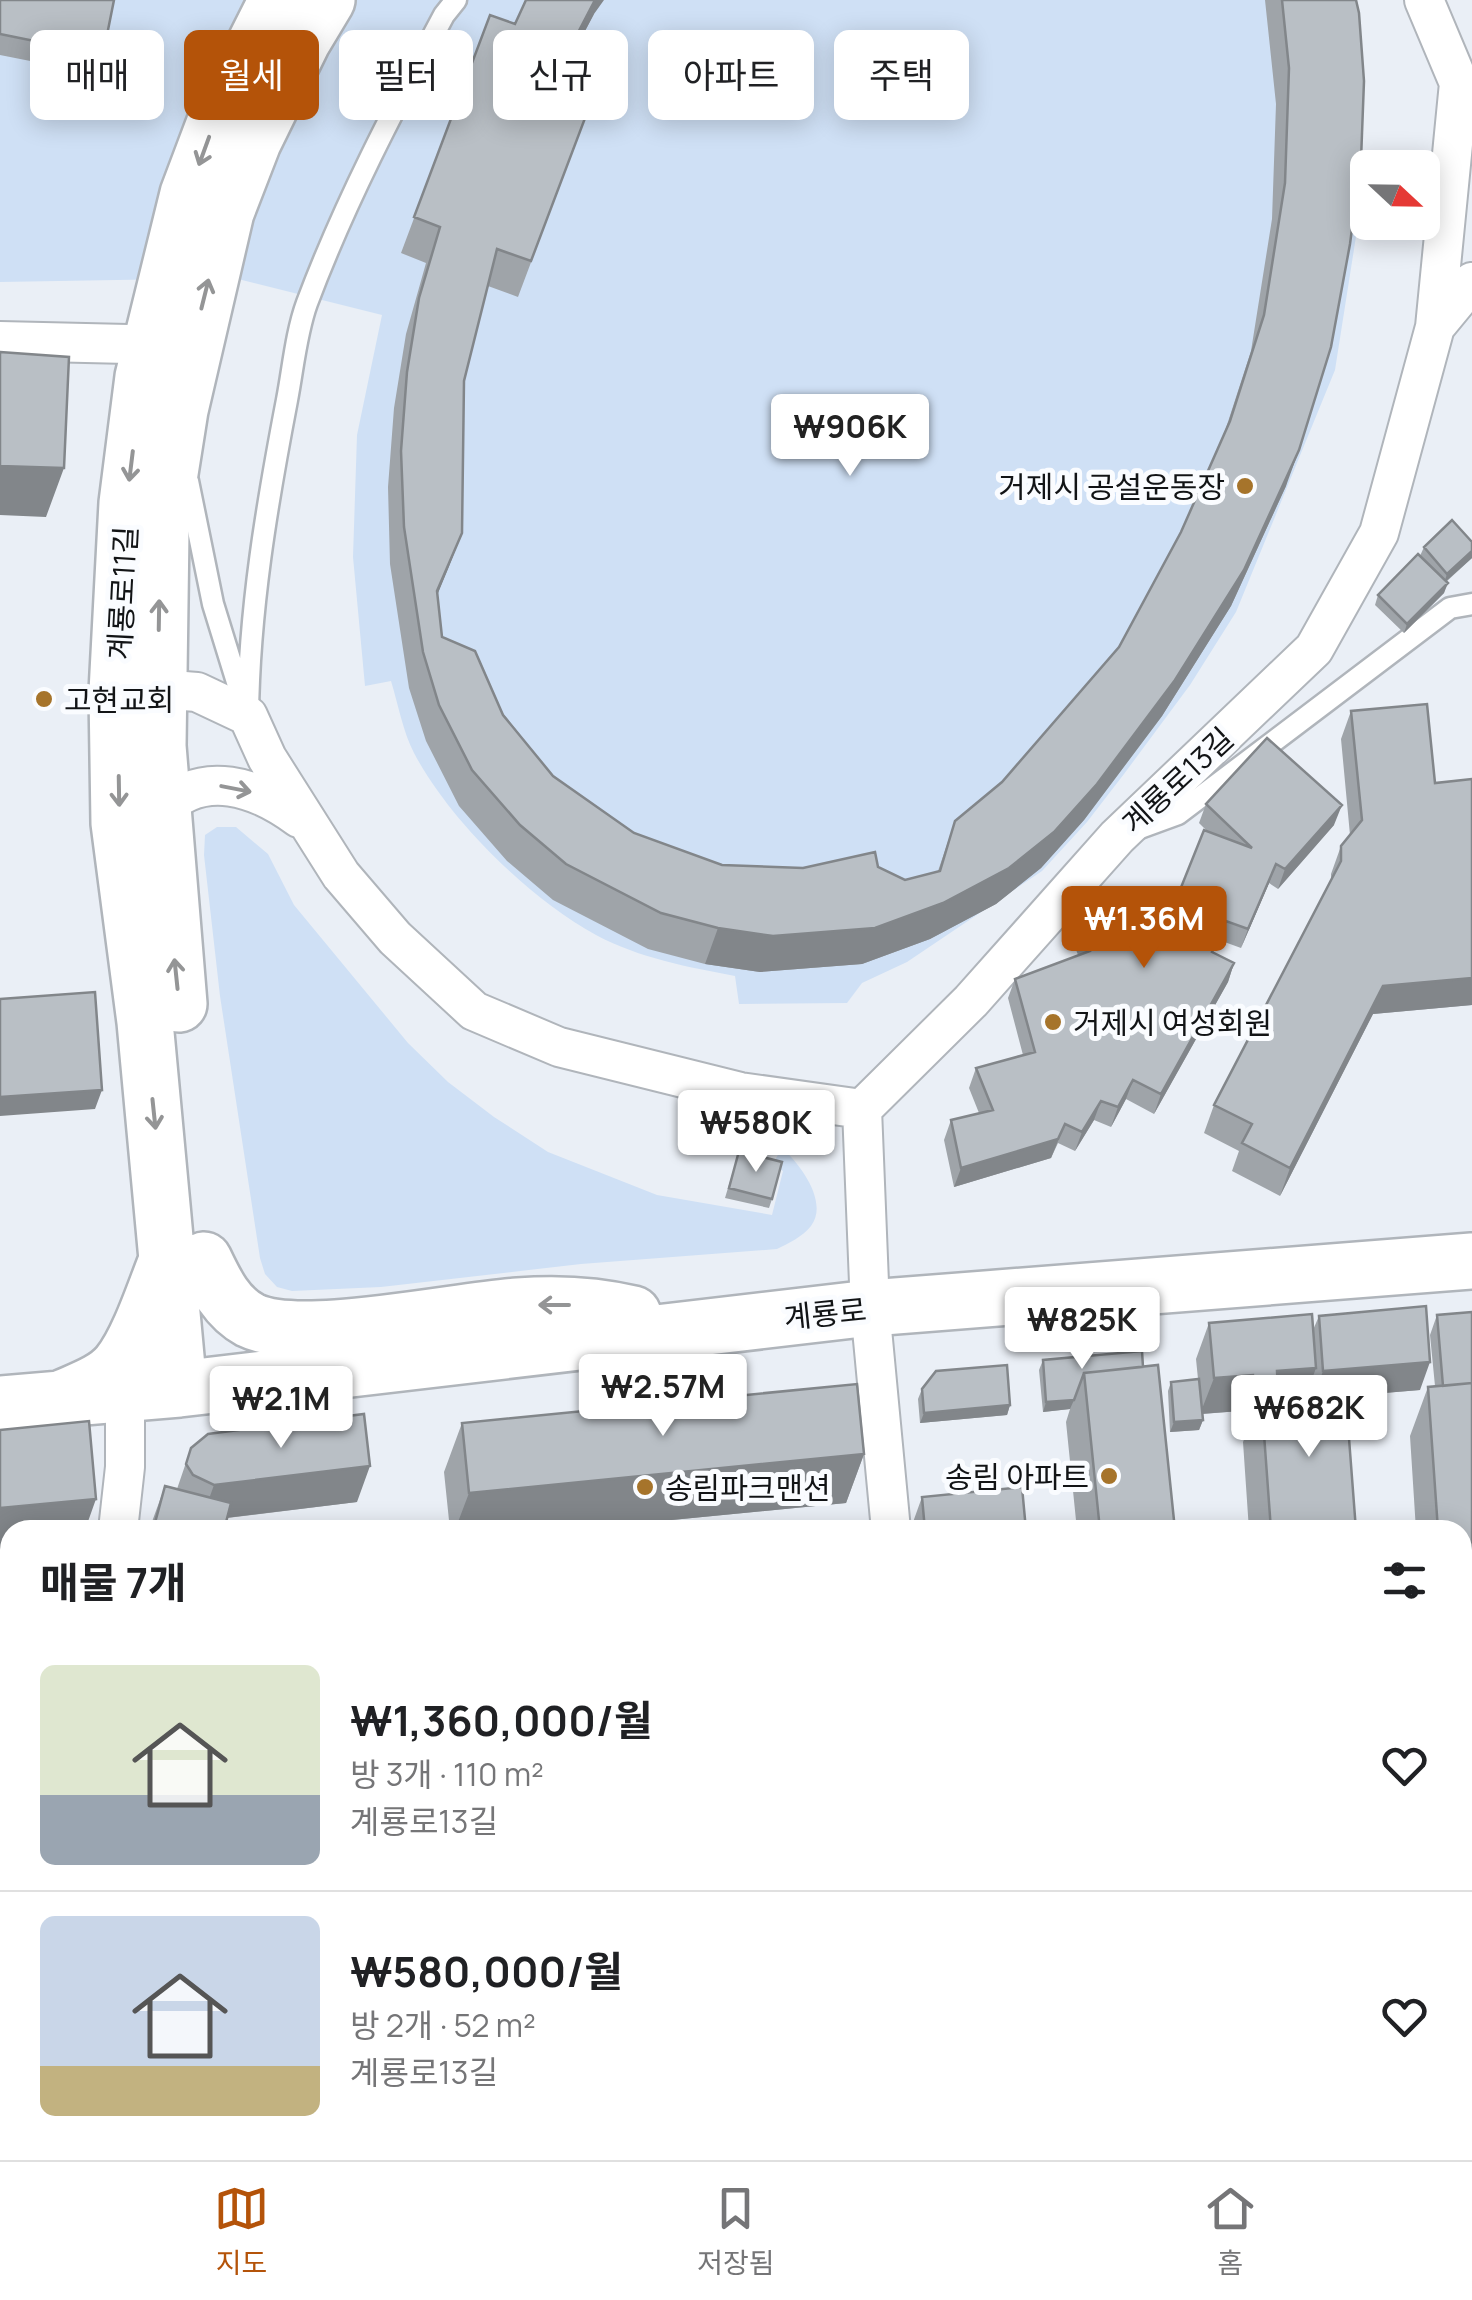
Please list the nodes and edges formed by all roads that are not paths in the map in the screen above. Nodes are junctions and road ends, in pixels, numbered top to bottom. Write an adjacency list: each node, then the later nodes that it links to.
1 (277, 0): 8 (street, 계룡로11길, one-way to 8)
2 (327, 0): 8 (street, 계룡로11길, one-way to 2)
3 (456, 0): 12 (lane)
4 (1424, 0): 6 (street)
5 (1472, 282): 6 (street, 계룡로13길)
6 (1436, 327): 15 (street, 계룡로13길)
7 (0, 340): 8 (street)
8 (172, 345): 9 (street, 계룡로11길); 17 (street, 계룡로11길, one-way to 17)
9 (178, 420): 11 (street, 계룡로11길, one-way to 9); 12 (lane)
10 (1472, 604): 15 (lane)
11 (158, 689): 12 (street); 13 (street, 계룡로11길)
12 (248, 716): 14 (street)
13 (162, 810): 14 (street, one-way to 14); 17 (street, 계룡로11길, one-way to 13)
14 (308, 825): 16 (street)
15 (1116, 837): 16 (street, 계룡로13길)
16 (862, 1108): 19 (street)
17 (186, 1258): 20 (street, one-way to 17); 21 (street, 계룡로11길); 23 (street)
18 (1472, 1261): 19 (street, 계룡로)
19 (870, 1308): 20 (street, 계룡로); 26 (street)
20 (684, 1330): 21 (street, 계룡로)
21 (197, 1387): 22 (street, 계룡로)
22 (125, 1394): 23 (street, 계룡로); 25 (street)
23 (62, 1399): 24 (street, 계룡로)
24 (0, 1404)
25 (119, 1520)
26 (890, 1520)

